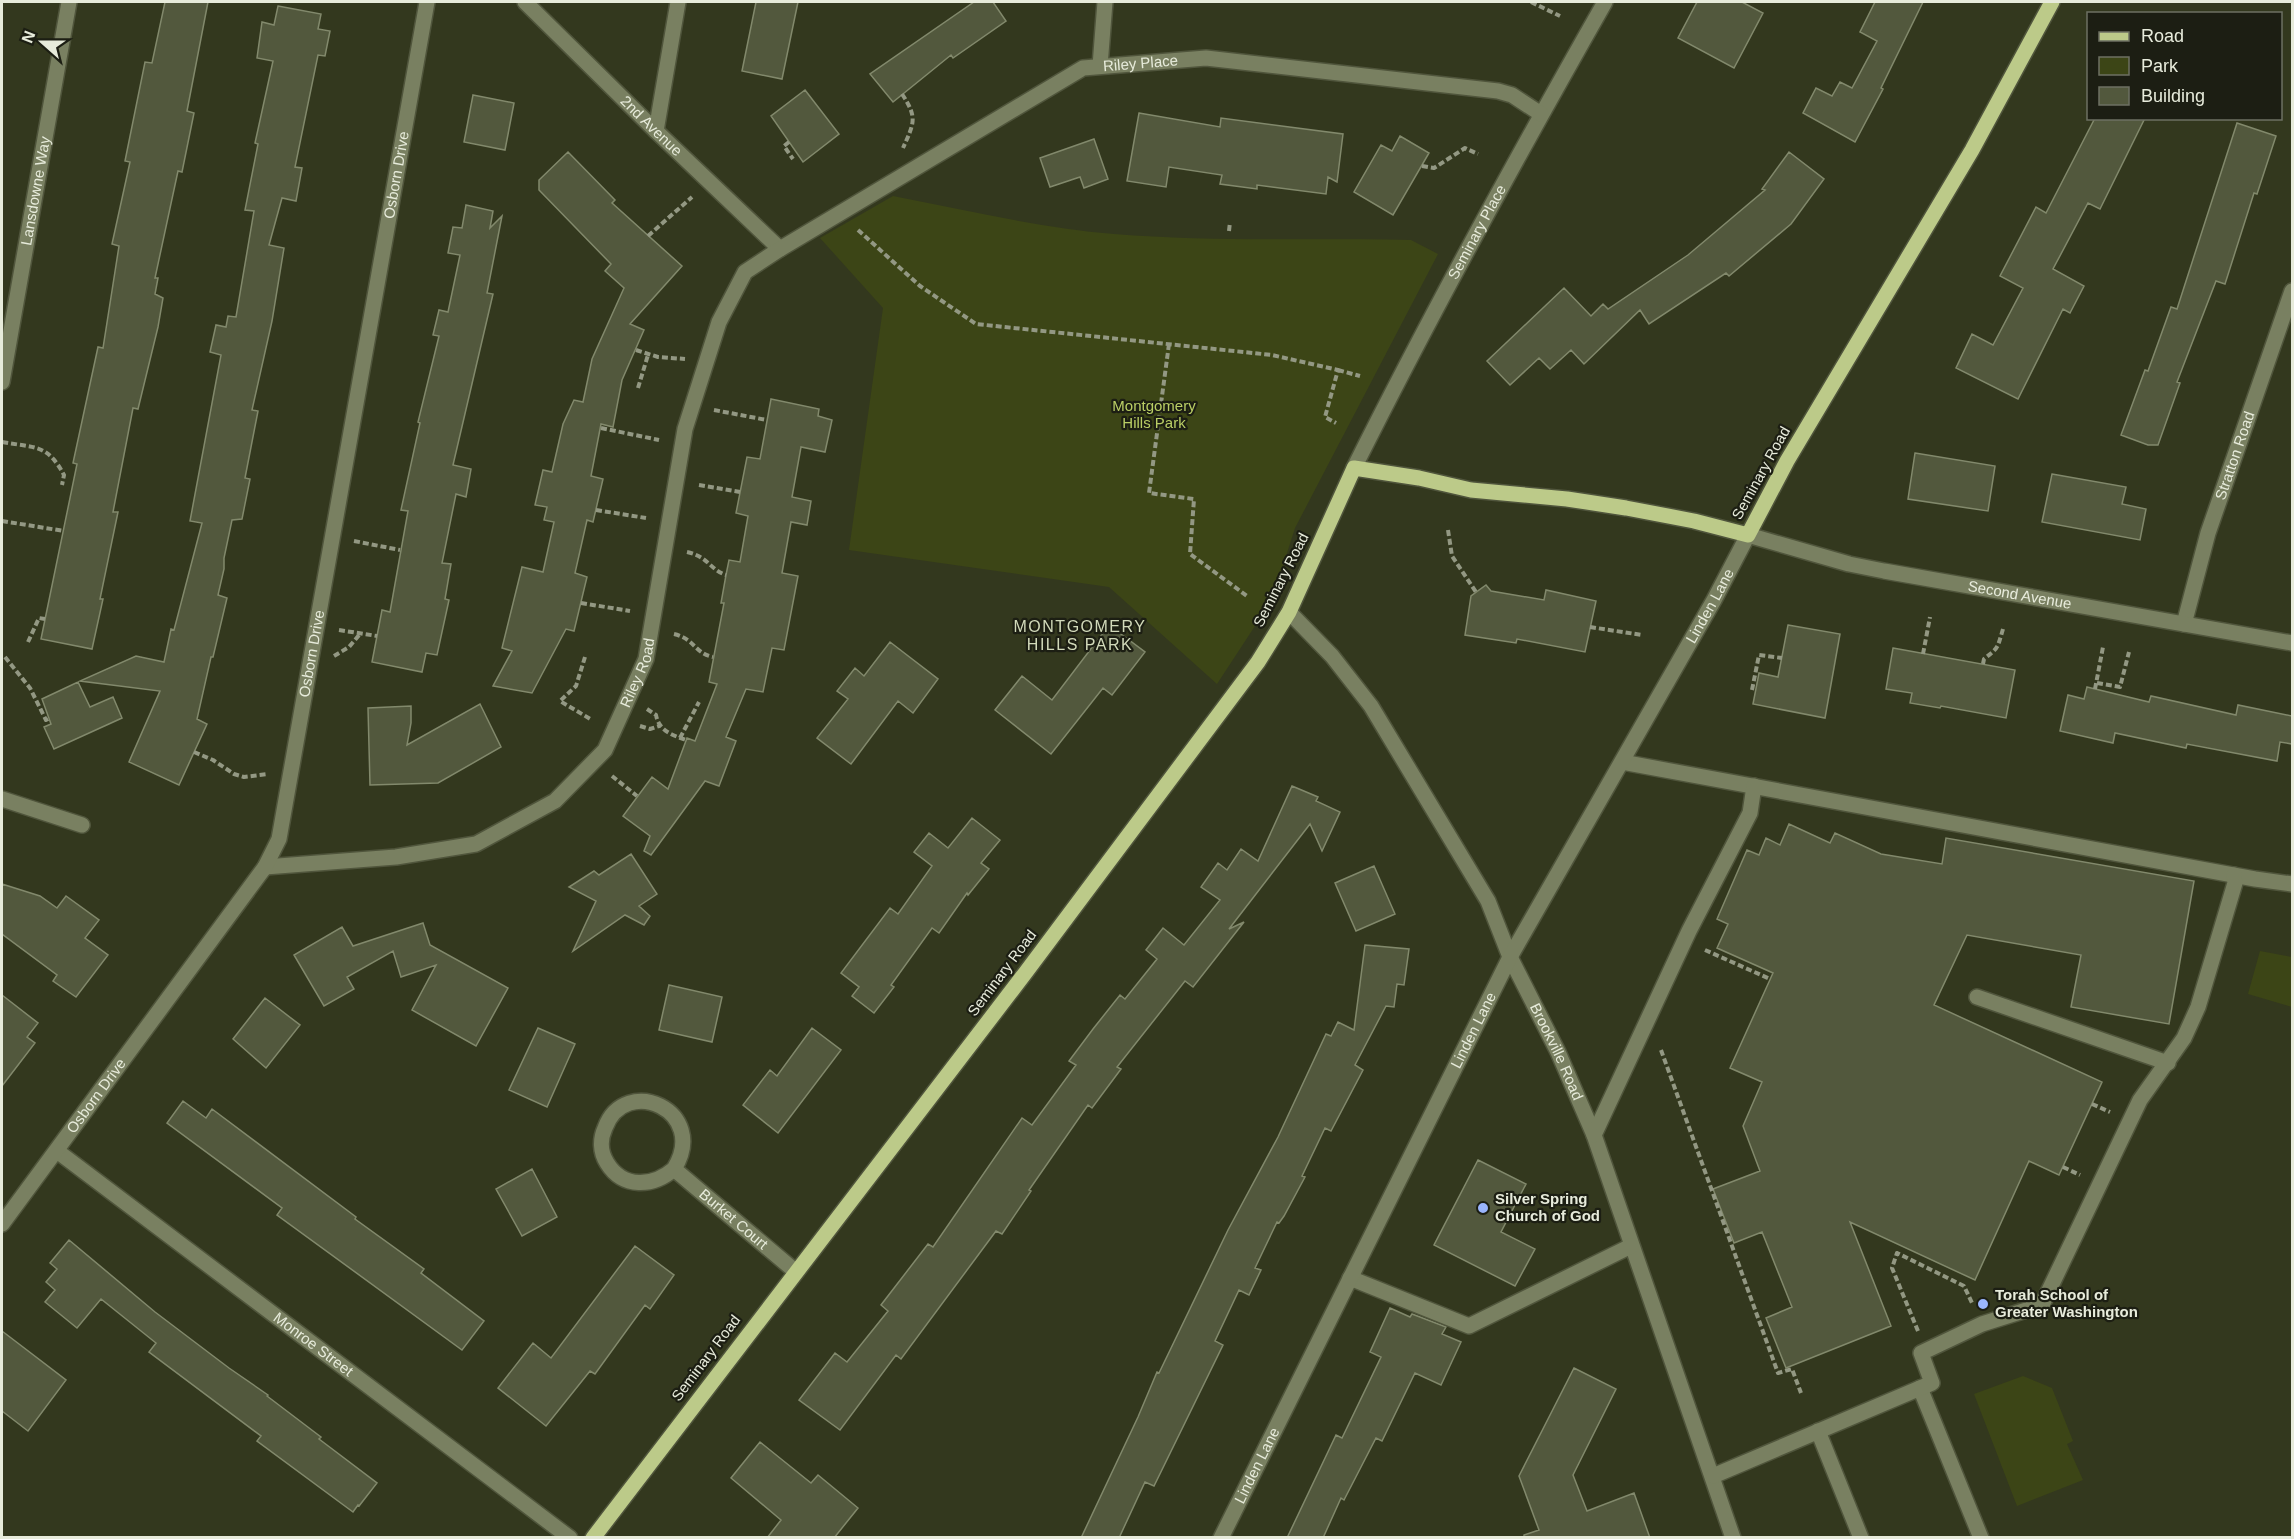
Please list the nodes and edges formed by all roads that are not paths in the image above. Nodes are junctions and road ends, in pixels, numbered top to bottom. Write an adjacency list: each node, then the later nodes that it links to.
1 (69, 2): 13 (street, Lansdowne Way)
2 (428, 2): 23 (street, Osborn Drive)
3 (525, 2): 10 (street, 2nd Avenue)
4 (678, 2): 10 (street)
5 (1105, 2): 8 (street)
6 (1605, 2): 9 (street, Seminary Place)
7 (2052, 2): 15 (main road, Seminary Road)
8 (1100, 66): 9 (street, Riley Place); 11 (street, Riley Place)
9 (1541, 114): 14 (street, Seminary Place)
10 (656, 131): 11 (street, 2nd Avenue)
11 (780, 249): 23 (street, Riley Road)
12 (2292, 291): 17 (street, Stratton Road)
13 (2, 382)
14 (1354, 468): 15 (main road, Seminary Road); 16 (main road, Seminary Road)
15 (1748, 535): 17 (street, Second Avenue); 19 (street, Linden Lane)
16 (1289, 612): 26 (street, Brookville Road); 34 (main road, Seminary Road)
17 (2184, 624): 18 (street, Second Avenue)
18 (2292, 643)
19 (1622, 762): 20 (street); 26 (street, Linden Lane)
20 (1754, 786): 24 (street); 29 (street)
21 (2, 799): 22 (street)
22 (82, 825)
23 (264, 867): 30 (street, Osborn Drive)
24 (2234, 875): 25 (street); 28 (street)
25 (2292, 884)
26 (1510, 957): 29 (street, Brookville Road); 35 (street, Linden Lane)
27 (1977, 997): 28 (street)
28 (2168, 1063): 36 (street)
29 (1594, 1135): 33 (street, Brookville Road)
30 (57, 1151): 32 (street, Osborn Drive); 39 (street, Monroe Street)
31 (674, 1169): 31 (street); 34 (street, Burket Court)
32 (2, 1224)
33 (1631, 1246): 35 (street); 38 (street, Brookville Road)
34 (795, 1271): 40 (main road, Seminary Road)
35 (1350, 1278): 41 (street, Linden Lane)
36 (1920, 1388): 37 (street); 44 (street)
37 (1818, 1431): 38 (street); 43 (street)
38 (1713, 1476): 42 (street, Brookville Road)
39 (570, 1538)
40 (593, 1538)
41 (1221, 1538)
42 (1733, 1538)
43 (1861, 1538)
44 (1982, 1538)

